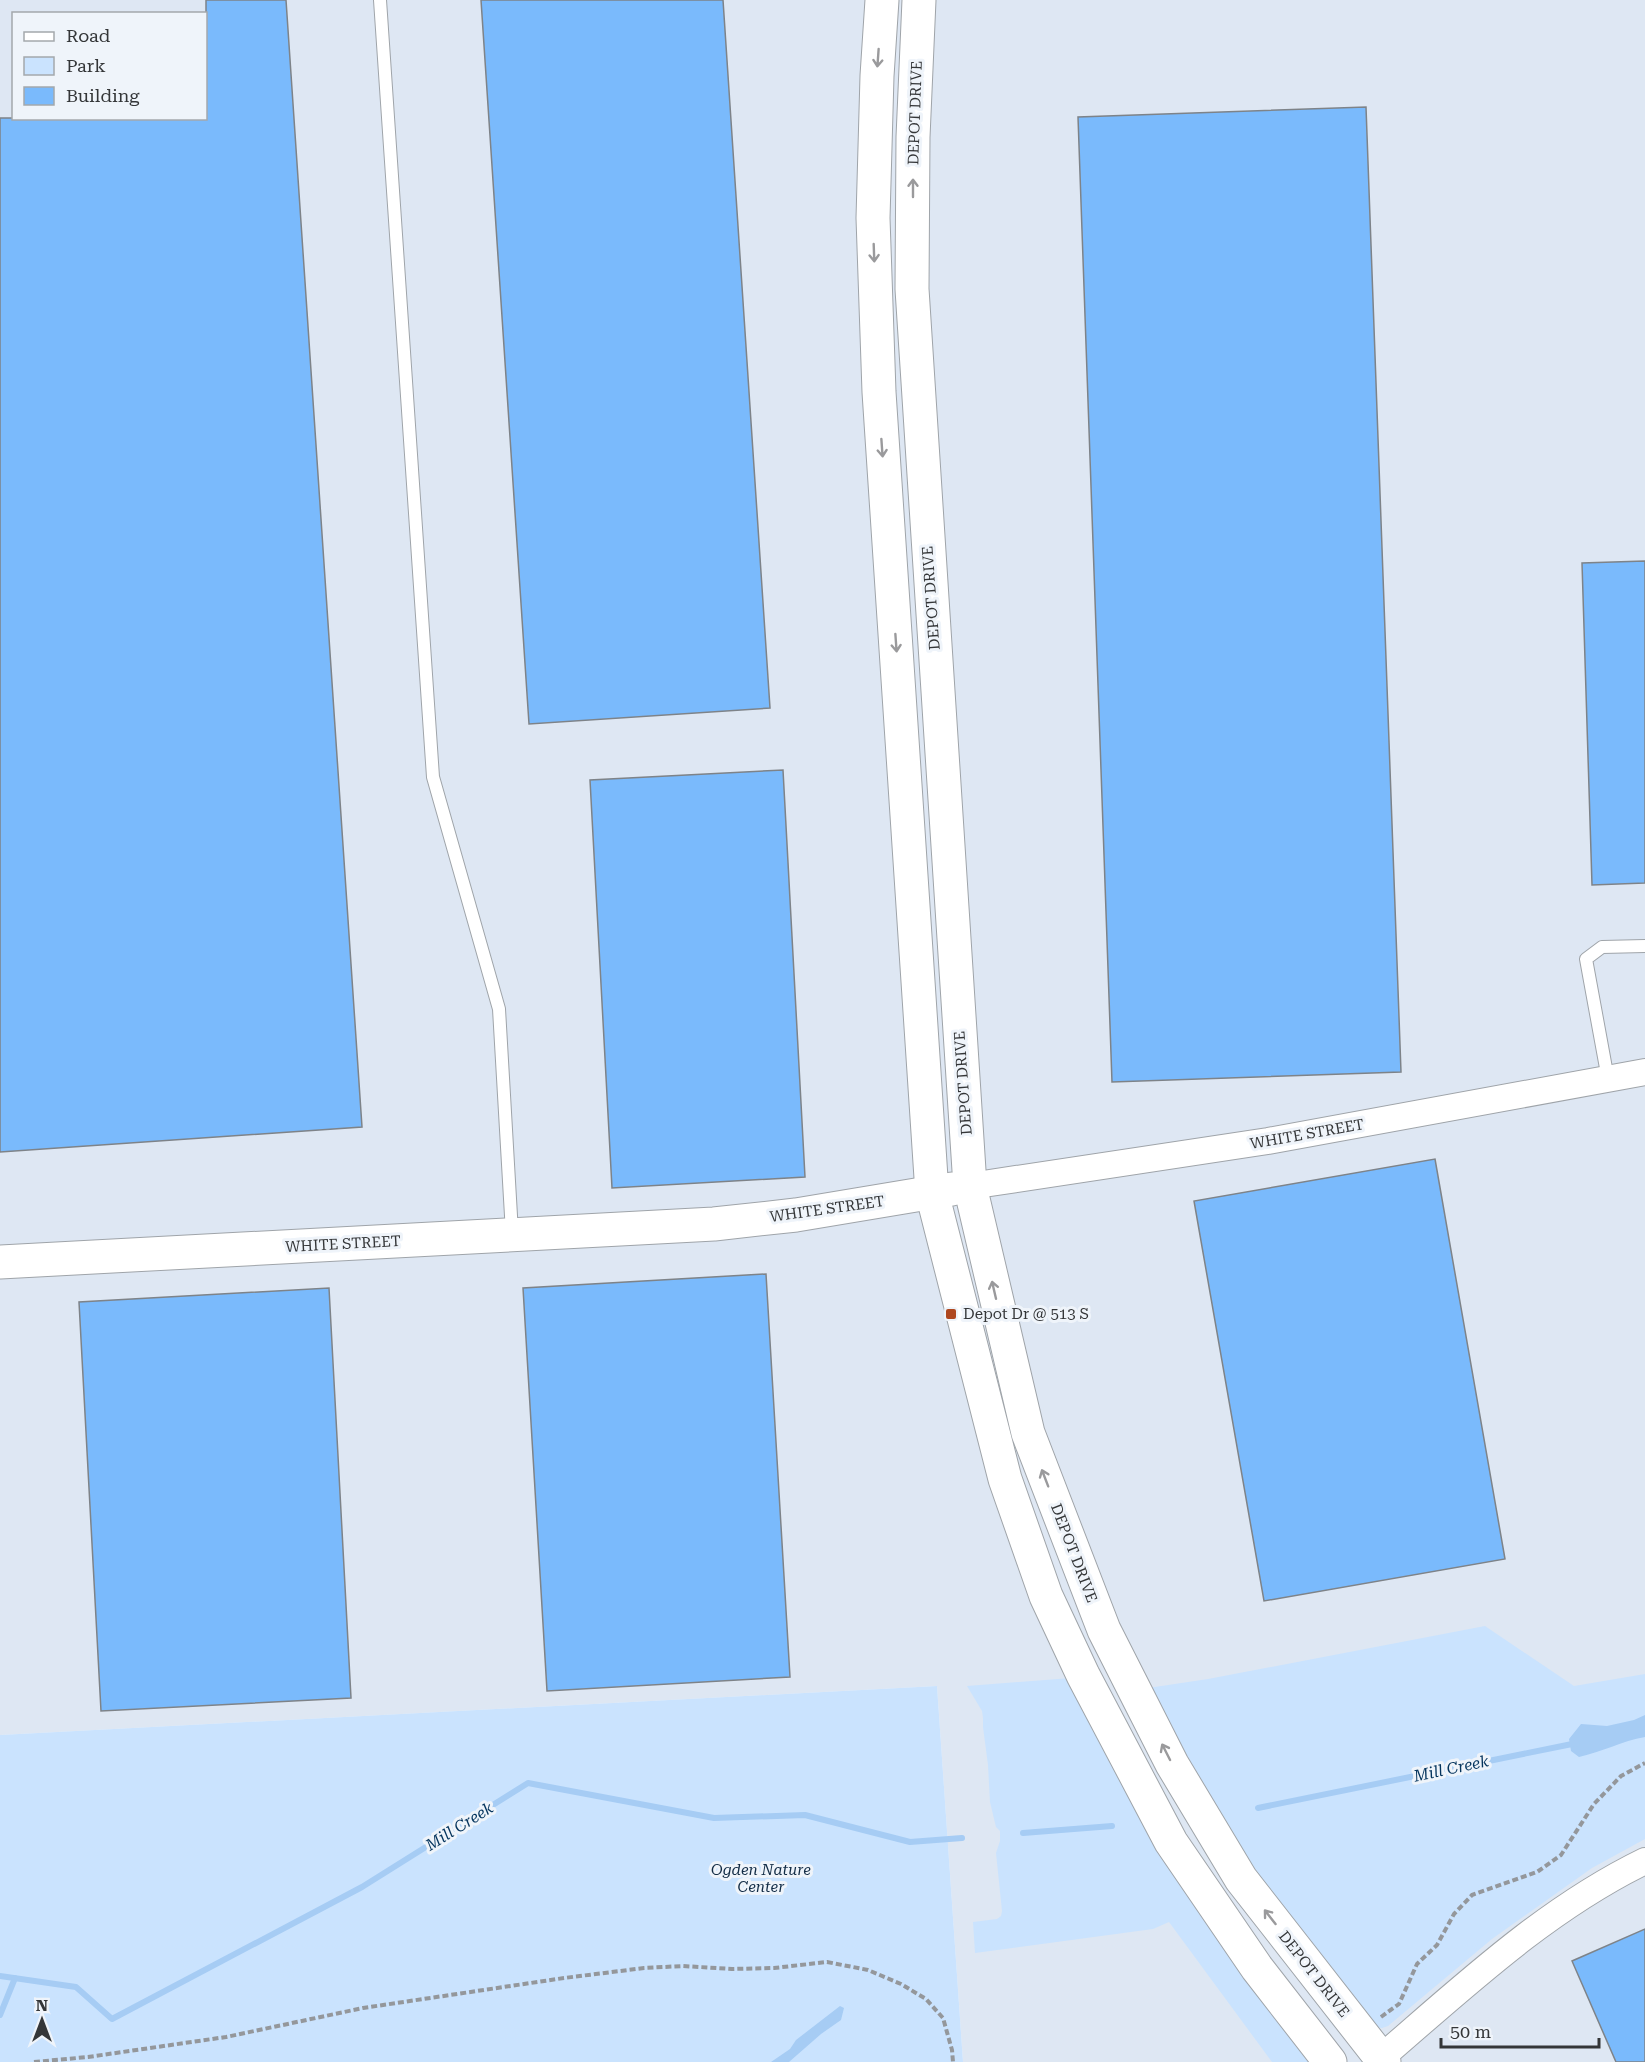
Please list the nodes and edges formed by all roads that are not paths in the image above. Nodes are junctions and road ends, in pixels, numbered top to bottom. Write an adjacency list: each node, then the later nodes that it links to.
1 (380, 0): 9 (lane)
2 (882, 0): 8 (main road, one-way to 8)
3 (919, 0): 7 (main road, DEPOT DRIVE, one-way to 3)
4 (1645, 946): 6 (lane)
5 (1645, 1072): 6 (street, WHITE STREET)
6 (1608, 1079): 7 (street, WHITE STREET)
7 (970, 1186): 8 (main road, WHITE STREET); 12 (main road, DEPOT DRIVE, one-way to 7)
8 (932, 1193): 9 (main road, WHITE STREET); 13 (main road)
9 (513, 1235): 10 (main road, WHITE STREET)
10 (0, 1262)
11 (1645, 1861): 12 (street)
12 (1380, 2061)
13 (1330, 2062)

